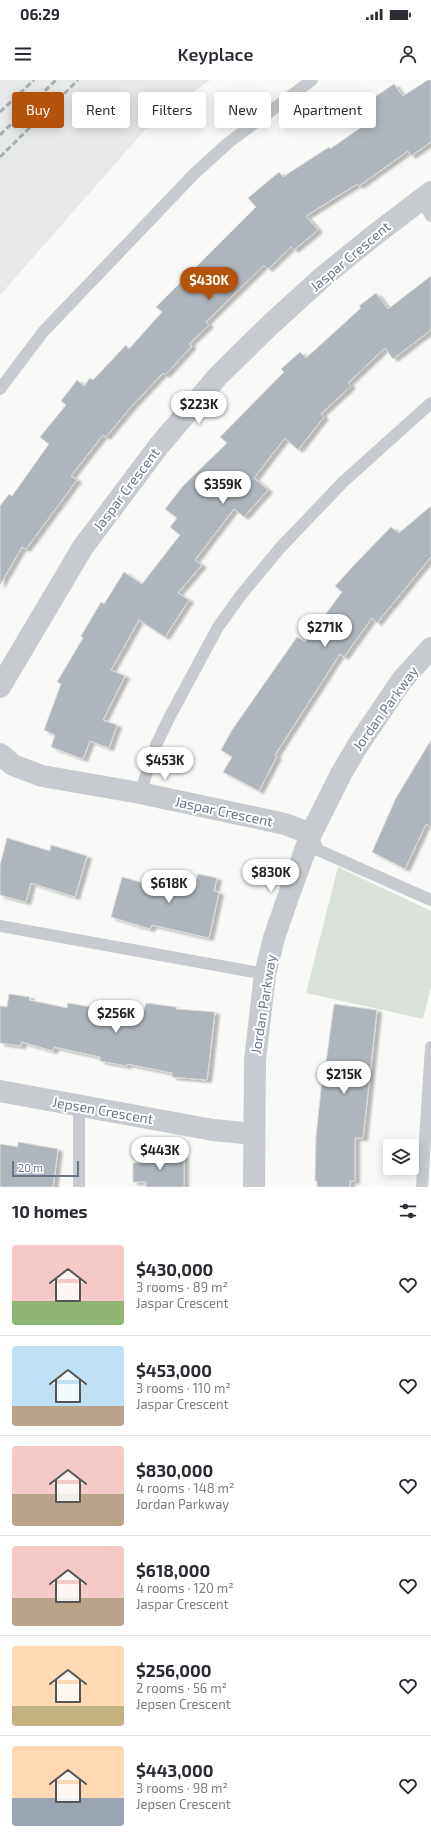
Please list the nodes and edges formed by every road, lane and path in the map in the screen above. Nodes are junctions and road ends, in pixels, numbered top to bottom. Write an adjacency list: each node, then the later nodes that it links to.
1 (312, 80): 3 (lane)
2 (428, 202): 6 (street, Jaspar Crescent)
3 (0, 389)
4 (431, 403): 8 (lane)
5 (431, 648): 9 (street, Jordan Parkway)
6 (0, 687)
7 (0, 754): 8 (street, Jaspar Crescent)
8 (140, 793): 9 (street, Jaspar Crescent)
9 (311, 834): 10 (lane); 12 (street, Jordan Parkway)
10 (431, 900)
11 (0, 926): 12 (lane)
12 (265, 974): 16 (street, Jordan Parkway)
13 (431, 1047): 19 (lane)
14 (0, 1090): 15 (street, Jepsen Crescent)
15 (79, 1106): 16 (street, Jepsen Crescent); 17 (lane)
16 (254, 1134): 18 (street, Jordan Parkway)
17 (79, 1187)
18 (254, 1187)
19 (422, 1187)

